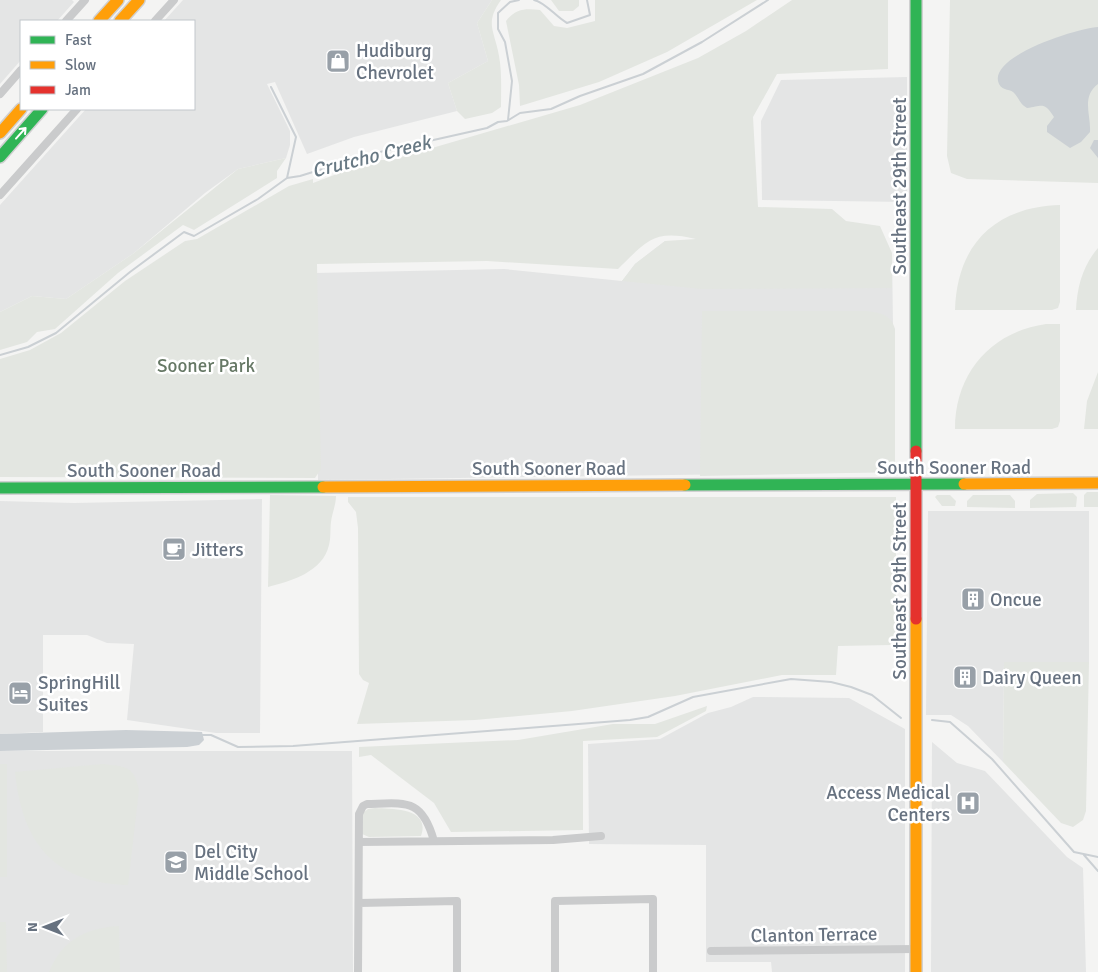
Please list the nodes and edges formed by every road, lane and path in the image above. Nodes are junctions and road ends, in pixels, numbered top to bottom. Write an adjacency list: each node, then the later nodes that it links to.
1 (85, 0): 6 (street)
2 (118, 0): 7 (main road)
3 (139, 0): 8 (main road)
4 (174, 0): 9 (street)
5 (916, 0): 19 (main road, Southeast 29th Street)
6 (67, 20)
7 (100, 20)
8 (121, 20)
9 (156, 20)
10 (20, 71): 11 (street)
11 (0, 94)
12 (20, 110): 15 (main road)
13 (41, 110): 16 (main road, one-way to 13)
14 (76, 110): 17 (street)
15 (0, 133)
16 (0, 156)
17 (0, 195)
18 (1098, 483): 19 (main road, South Sooner Road)
19 (917, 484): 20 (main road, South Sooner Road); 25 (main road, Southeast 29th Street)
20 (0, 488)
21 (601, 836): 22 (street)
22 (434, 841): 23 (street); 23 (street)
23 (358, 842): 24 (street)
24 (359, 903): 27 (street); 28 (street)
25 (916, 949): 26 (street, Clanton Terrace); 31 (main road, Southeast 29th Street)
26 (711, 951)
27 (358, 972)
28 (457, 972)
29 (555, 972): 30 (street)
30 (653, 972)
31 (916, 972)

